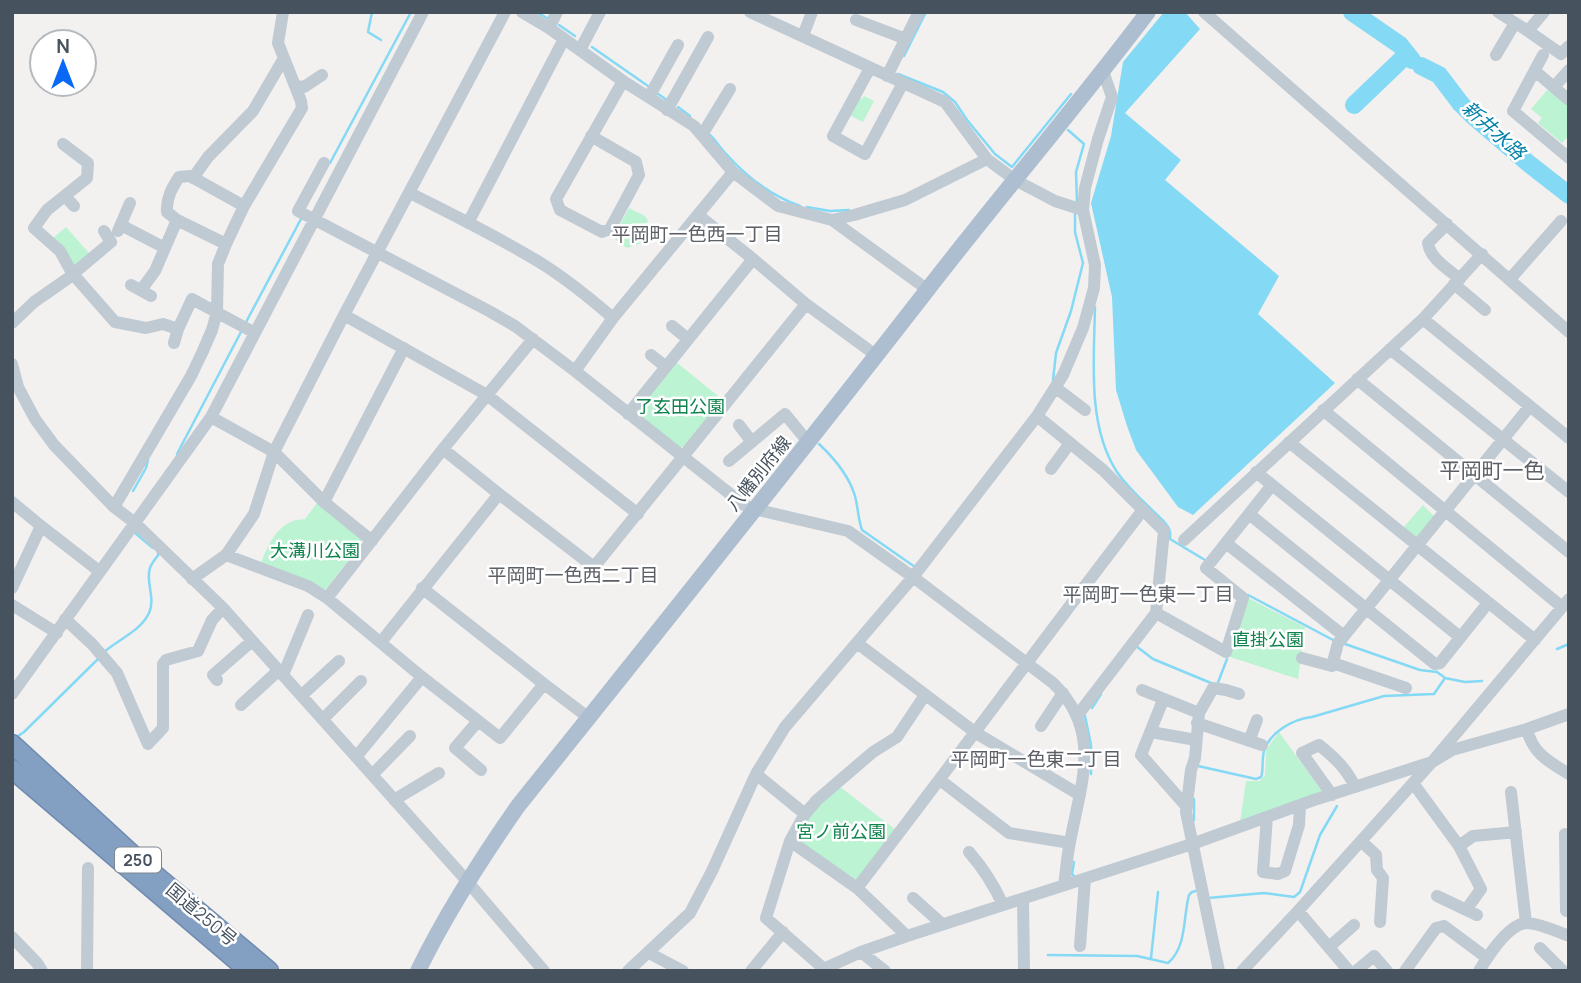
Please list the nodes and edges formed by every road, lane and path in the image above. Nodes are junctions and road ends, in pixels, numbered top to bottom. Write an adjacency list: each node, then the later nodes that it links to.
1 (283, 12): 27 (street)
2 (424, 12): 58 (street)
3 (505, 12): 51 (street)
4 (522, 12): 16 (street)
5 (557, 12): 16 (street)
6 (750, 12): 18 (street)
7 (812, 12): 18 (street)
8 (919, 12): 21 (street)
9 (1148, 12): 30 (main road, 八幡別府線)
10 (1204, 12): 63 (street)
11 (1498, 12): 15 (street)
12 (1544, 12): 17 (street)
13 (606, 13): 24 (street)
14 (856, 20): 21 (street)
15 (1515, 23): 17 (street); 25 (street)
16 (549, 28): 20 (street)
17 (1528, 31): 23 (street)
18 (803, 36): 28 (street)
19 (708, 37): 41 (street)
20 (564, 38): 24 (street); 62 (street)
21 (906, 39): 33 (street)
22 (677, 45): 39 (street)
23 (1569, 46)
24 (580, 50): 34 (street)
25 (1496, 55)
26 (1543, 55): 31 (street)
27 (284, 58): 36 (street); 49 (street)
28 (870, 68): 33 (street); 35 (street)
29 (1569, 70): 37 (street)
30 (1103, 71): 50 (main road, 八幡別府線); 56 (street)
31 (1535, 71): 37 (street); 45 (street)
32 (322, 75): 36 (street)
33 (887, 76): 35 (street)
34 (623, 81): 39 (street); 43 (street)
35 (902, 83): 46 (street)
36 (295, 86): 55 (street)
37 (1554, 87): 40 (street)
38 (729, 96): 42 (street)
39 (649, 97): 41 (street)
40 (1569, 100)
41 (667, 110): 42 (street)
42 (702, 135): 48 (street)
43 (591, 136): 43 (street)
44 (63, 144): 52 (street)
45 (1569, 158)
46 (987, 159): 50 (street); 59 (street)
47 (324, 163): 58 (street)
48 (733, 172): 57 (street); 59 (street)
49 (193, 178): 55 (street); 60 (street)
50 (1015, 180): 56 (street); 73 (main road, 八幡別府線)
51 (410, 193): 62 (street); 67 (street)
52 (65, 196): 54 (street); 70 (street)
53 (130, 203): 64 (street)
54 (74, 206)
55 (244, 206): 65 (street)
56 (1083, 210): 97 (street)
57 (698, 215): 69 (street); 79 (street)
58 (315, 219): 67 (street); 85 (street)
59 (832, 219): 73 (street)
60 (177, 220): 65 (street); 66 (street)
61 (1562, 221): 71 (street)
62 (468, 223): 79 (street)
63 (1447, 224): 68 (street); 72 (street)
64 (114, 230): 66 (street); 70 (street)
65 (226, 244): 77 (street)
66 (165, 248): 74 (street)
67 (378, 252): 78 (street); 86 (street)
68 (1482, 254): 71 (street); 72 (street)
69 (753, 259): 75 (street); 87 (street)
70 (72, 273): 81 (street); 83 (street)
71 (1510, 279): 84 (street)
72 (1457, 281): 76 (street); 80 (street)
73 (928, 290): 92 (main road, 八幡別府線)
74 (141, 291)
75 (806, 304): 92 (street); 114 (street)
76 (1485, 310)
77 (217, 312): 83 (street); 85 (street); 124 (street)
78 (344, 315): 89 (street); 113 (street)
79 (613, 318): 95 (street)
80 (1423, 319): 90 (street); 99 (street)
81 (12, 323)
82 (672, 326): 87 (street)
83 (178, 329): 88 (street)
84 (1569, 332)
85 (255, 333): 104 (street)
86 (533, 339): 95 (street); 98 (street)
87 (688, 339): 94 (street)
88 (174, 343)
89 (404, 348): 98 (street); 123 (street)
90 (1390, 349): 96 (street); 107 (street)
91 (651, 355): 94 (street)
92 (877, 356): 109 (main road, 八幡別府線)
93 (12, 364): 124 (street)
94 (666, 367): 102 (street)
95 (575, 371): 102 (street)
96 (1357, 379): 101 (street); 118 (street)
97 (1056, 388): 100 (street); 103 (street)
98 (486, 395): 112 (street); 128 (street)
99 (1530, 406): 106 (street); 107 (street)
100 (1084, 410)
101 (1323, 410): 110 (street); 127 (street)
102 (628, 414): 114 (street)
103 (1037, 416): 111 (street); 139 (street)
104 (211, 417): 113 (street); 130 (street)
105 (738, 425): 108 (street)
106 (1569, 438)
107 (1503, 439): 118 (street); 120 (street)
108 (752, 442): 109 (street); 115 (street)
109 (808, 442): 125 (main road, 八幡別府線)
110 (1289, 442): 117 (street); 135 (street)
111 (1070, 443): 116 (street); 126 (street)
112 (443, 449): 121 (street); 133 (street)
113 (274, 452): 123 (street); 137 (street)
114 (683, 457): 125 (street); 128 (street)
115 (729, 461)
116 (1051, 469)
117 (1256, 472): 119 (street); 132 (street)
118 (1475, 475): 127 (street); 136 (street)
119 (1272, 485): 129 (street); 141 (street)
120 (1569, 492)
121 (499, 494): 128 (street); 143 (street)
122 (12, 502): 131 (street)
123 (324, 502): 133 (street)
124 (114, 507): 130 (street)
125 (754, 509): 139 (street); 180 (main road, 八幡別府線)
126 (1142, 511): 150 (street); 162 (street)
127 (1446, 511): 135 (street); 146 (street)
128 (638, 514)
129 (1249, 514): 134 (street); 149 (street)
130 (135, 523): 138 (street); 140 (street)
131 (41, 526): 138 (street); 142 (street)
132 (1184, 540)
133 (372, 541): 144 (street)
134 (1226, 543): 150 (street); 154 (street)
135 (1418, 545): 141 (street); 145 (street)
136 (1569, 552)
137 (226, 555): 140 (street); 144 (street)
138 (99, 571): 152 (street)
139 (913, 577): 159 (street); 162 (street)
140 (192, 579): 148 (street)
141 (1390, 580): 149 (street); 155 (street)
142 (12, 587)
143 (422, 588): 158 (street); 168 (street)
144 (327, 598): 158 (street)
145 (1488, 603): 155 (street); 156 (street)
146 (1565, 603): 156 (street)
147 (12, 605): 153 (street)
148 (223, 608): 152 (street); 157 (street)
149 (1366, 609): 154 (street); 155 (street)
150 (1156, 613): 179 (street)
151 (308, 615): 164 (street)
152 (65, 619): 153 (street)
153 (57, 633): 172 (street)
154 (1344, 636): 163 (street)
155 (1461, 637)
156 (1535, 640): 193 (street)
157 (252, 641): 164 (street); 166 (street)
158 (380, 642): 165 (street)
159 (857, 643): 175 (street); 197 (street)
160 (1302, 658): 163 (street)
161 (338, 661): 174 (street)
162 (1026, 663): 171 (street); 188 (street)
163 (1333, 663): 169 (street)
164 (281, 673): 174 (street); 177 (street)
165 (422, 677): 184 (street); 192 (street)
166 (217, 680)
167 (361, 681): 182 (street)
168 (544, 684): 180 (street); 184 (street)
169 (1406, 688)
170 (1142, 690): 176 (street)
171 (1063, 693): 179 (street); 185 (street)
172 (12, 694)
173 (1239, 694): 181 (street)
174 (302, 695): 182 (street)
175 (925, 695): 188 (street); 210 (street)
176 (1163, 700): 181 (street); 187 (street)
177 (241, 705)
178 (1569, 714): 186 (street)
179 (1077, 716): 204 (street)
180 (589, 718): 222 (main road, 八幡別府線)
181 (1198, 718): 183 (street); 190 (street)
182 (323, 719): 192 (street)
183 (1257, 720)
184 (478, 721): 195 (street)
185 (1041, 726)
186 (1527, 729): 193 (street); 198 (street)
187 (1151, 732): 190 (street); 208 (street)
188 (976, 733): 200 (street); 204 (street)
189 (410, 736): 199 (street)
190 (1196, 740): 208 (street)
191 (12, 744): 253 (highway, 国道250号 / 250)
192 (356, 757): 199 (street)
193 (1432, 762): 201 (street); 202 (street)
194 (12, 769): 209 (highway, 国道250号 / 250)
195 (481, 770)
196 (439, 773): 206 (street)
197 (756, 774): 210 (street); 244 (street)
198 (1569, 774)
199 (372, 775): 206 (street)
200 (940, 780): 216 (street); 225 (street)
201 (1413, 783): 215 (street); 218 (street)
202 (1354, 788): 205 (street); 205 (street)
203 (1511, 792): 212 (street)
204 (1080, 795): 216 (street)
205 (1332, 795): 207 (street)
206 (394, 800): 222 (street)
207 (1300, 806): 211 (street); 211 (street)
208 (1187, 807): 217 (street)
209 (67, 814): 251 (highway, 250); 252 (highway, 国道250号 / 250)
210 (805, 814): 214 (street)
211 (1267, 817): 217 (street)
212 (1516, 832): 218 (street); 233 (street)
213 (1565, 834): 224 (street)
214 (790, 841): 225 (street); 236 (street)
215 (1361, 841): 230 (street); 232 (street)
216 (1070, 843): 223 (street)
217 (1192, 844): 221 (street); 261 (street)
218 (1459, 846): 226 (street)
219 (969, 852): 229 (street)
220 (88, 868): 250 (street)
221 (1085, 879): 223 (street); 240 (street)
222 (467, 881): 254 (main road, 八幡別府線); 255 (street)
223 (1064, 885): 228 (street)
224 (1567, 887): 231 (street)
225 (857, 888): 237 (street)
226 (1437, 896)
227 (913, 898): 234 (street)
228 (1023, 898): 229 (street); 260 (street)
229 (1003, 905): 234 (street)
230 (1298, 911): 241 (street); 262 (street)
231 (1566, 911)
232 (1380, 922)
233 (1527, 923): 238 (street); 245 (street)
234 (942, 925): 237 (street)
235 (1354, 925): 241 (street)
236 (783, 932): 248 (street); 258 (street)
237 (907, 936): 243 (street)
238 (1569, 936)
239 (12, 937): 249 (street)
240 (1080, 946)
241 (1329, 947): 247 (street)
242 (1540, 948): 246 (street)
243 (862, 952): 248 (street); 259 (street)
244 (649, 953): 256 (street); 257 (street)
245 (1487, 958): 265 (street); 266 (street)
246 (1554, 967)
247 (1343, 968)
248 (821, 970)
249 (42, 971)
250 (86, 971)
251 (236, 971)
252 (249, 971)
253 (269, 971)
254 (418, 971)
255 (544, 971)
256 (628, 971)
257 (683, 971)
258 (751, 971)
259 (885, 971)
260 (1024, 971)
261 (1219, 971)
262 (1242, 971)
263 (1356, 971): 264 (street)
264 (1387, 971)
265 (1405, 971)
266 (1479, 971)

